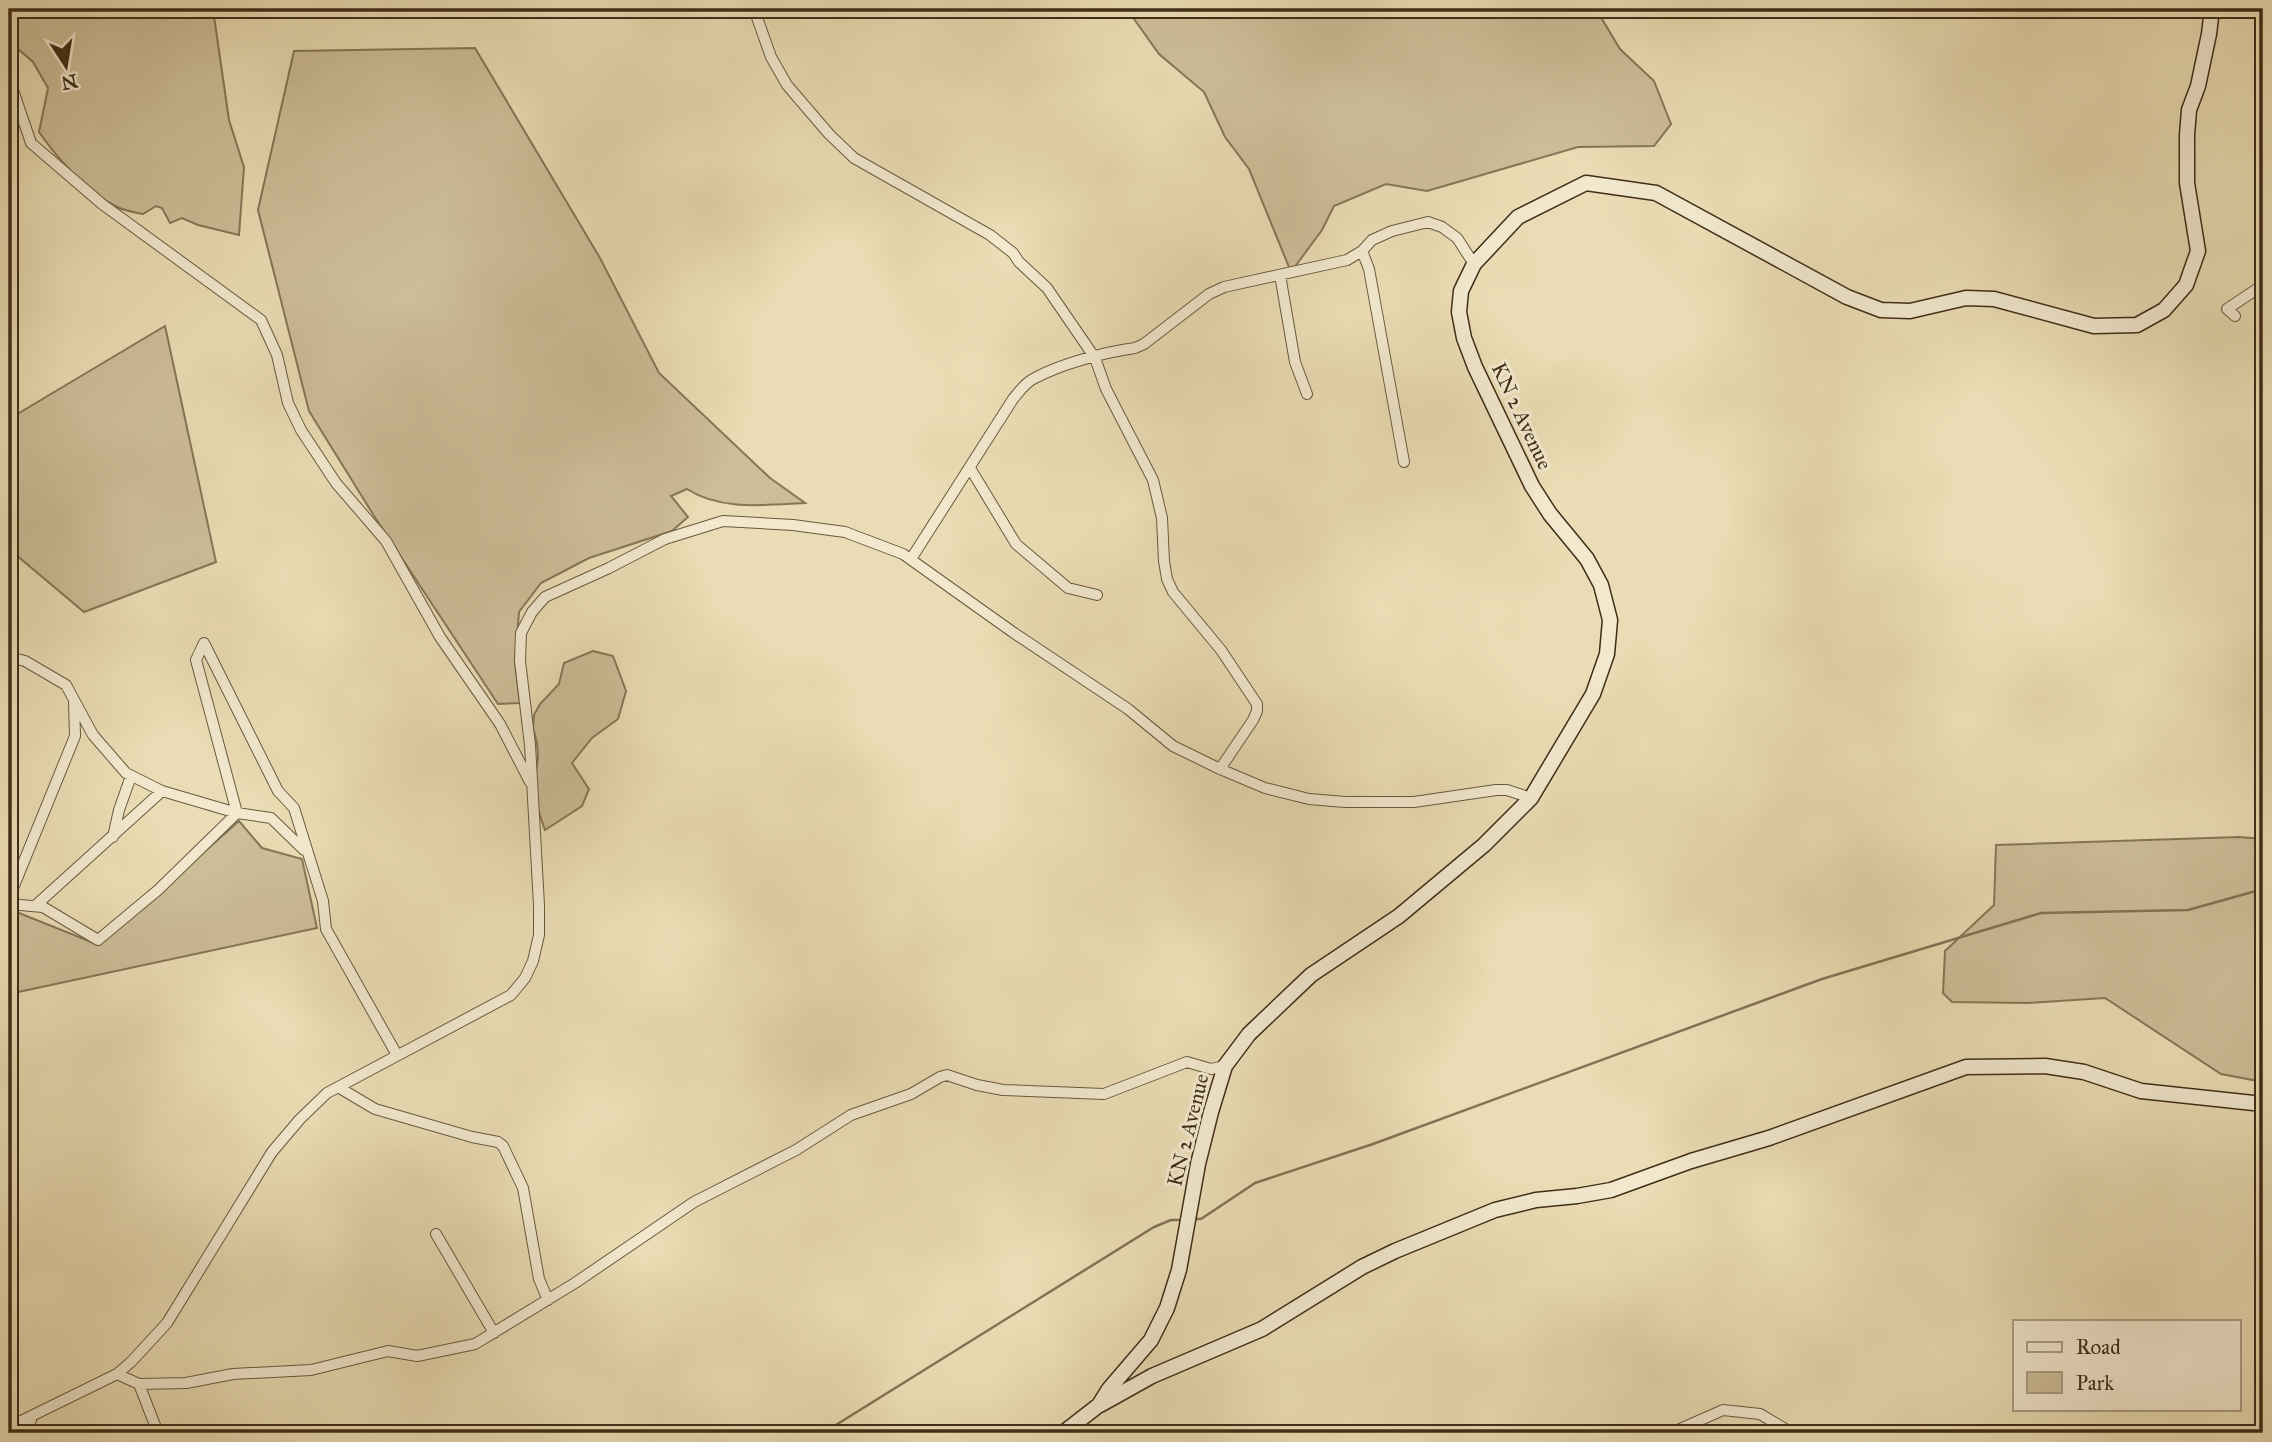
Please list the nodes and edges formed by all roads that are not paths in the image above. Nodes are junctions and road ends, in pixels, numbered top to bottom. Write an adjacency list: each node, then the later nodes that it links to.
1 (748, 9): 4 (street)
2 (754, 9): 4 (street)
3 (2212, 9): 7 (main road, KN 2 Avenue)
4 (757, 21): 11 (street)
5 (9, 85): 21 (street)
6 (1362, 251): 7 (street); 8 (street); 13 (street)
7 (1474, 264): 23 (main road, KN 2 Avenue)
8 (1280, 275): 11 (street); 12 (street)
9 (2263, 285): 10 (street)
10 (2235, 316)
11 (1095, 358): 14 (street); 19 (street)
12 (1307, 394)
13 (1404, 461)
14 (970, 468): 15 (street); 16 (street)
15 (911, 559): 19 (street); 21 (street)
16 (1097, 595)
17 (9, 657): 18 (street)
18 (74, 699): 20 (street); 27 (street)
19 (1220, 769): 23 (street)
20 (131, 776): 22 (street); 25 (street)
21 (532, 786): 30 (street)
22 (162, 791): 24 (street); 25 (street)
23 (1531, 798): 31 (main road, KN 2 Avenue)
24 (237, 813): 26 (street); 26 (street); 29 (street)
25 (113, 838): 29 (street)
26 (307, 853): 30 (street)
27 (9, 898)
28 (9, 904): 29 (street)
29 (36, 906)
30 (397, 1055): 32 (street)
31 (1225, 1066): 35 (street); 39 (main road, KN 2 Avenue)
32 (338, 1087): 35 (street); 37 (street)
33 (2263, 1104): 39 (main road)
34 (436, 1234): 36 (street)
35 (548, 1300): 36 (street)
36 (494, 1333): 38 (street)
37 (117, 1374): 38 (street); 41 (street)
38 (139, 1384): 44 (street)
39 (1099, 1405): 45 (main road, KN 2 Avenue)
40 (9, 1414): 42 (street)
41 (32, 1417): 42 (street); 43 (street)
42 (9, 1427)
43 (26, 1433)
44 (158, 1433)
45 (1063, 1433)
46 (1671, 1433): 47 (street)
47 (1792, 1433)

